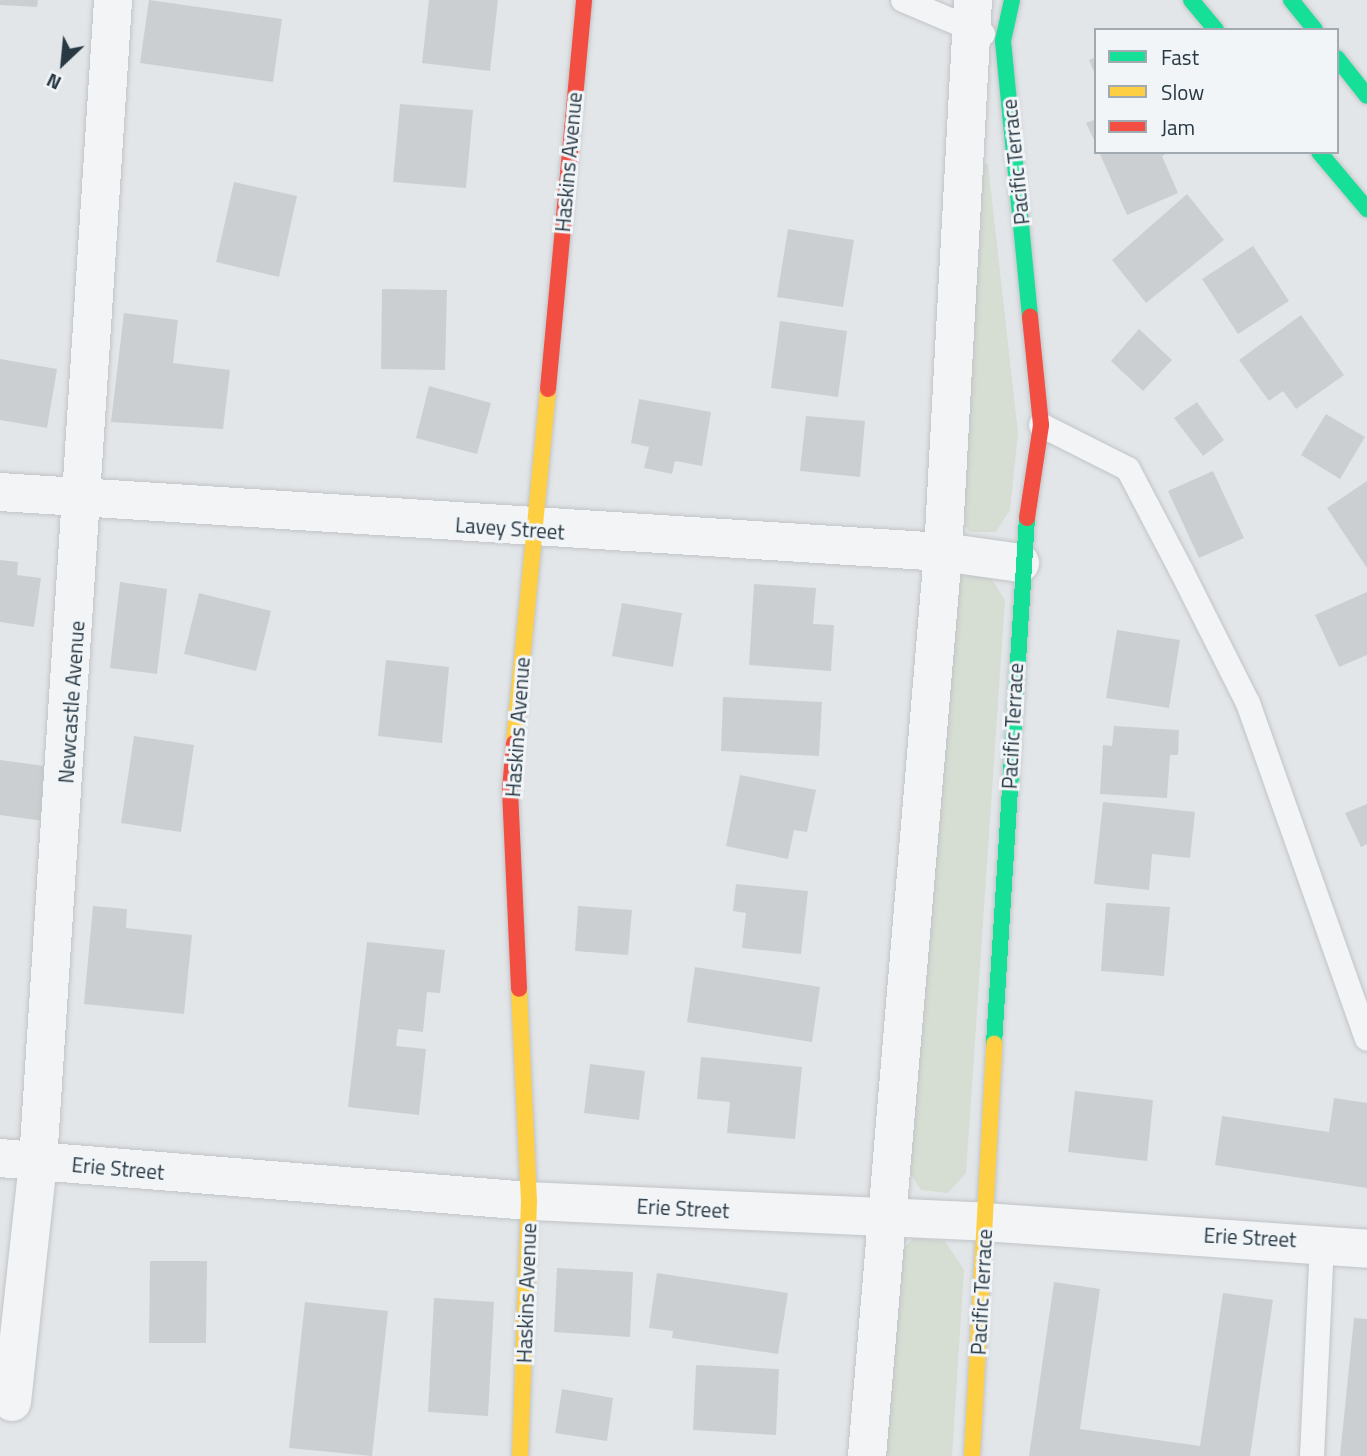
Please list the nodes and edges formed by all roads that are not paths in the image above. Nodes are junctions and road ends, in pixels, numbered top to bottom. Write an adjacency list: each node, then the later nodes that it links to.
1 (113, 0): 17 (street, Newcastle Avenue)
2 (584, 0): 18 (street, Haskins Avenue)
3 (903, 0): 7 (lane)
4 (1012, 0): 10 (street, Pacific Terrace)
5 (1191, 0): 8 (street)
6 (1292, 0): 9 (street)
7 (970, 14): 10 (lane); 19 (street)
8 (1214, 28)
9 (1313, 28)
10 (1003, 41): 15 (street, Pacific Terrace)
11 (1339, 61): 12 (street)
12 (1367, 96)
13 (1321, 154): 14 (street)
14 (1367, 209)
15 (1041, 425): 20 (street, Pacific Terrace); 21 (lane)
16 (0, 492): 17 (street, Lavey Street)
17 (86, 496): 18 (street, Lavey Street); 23 (street, Newcastle Avenue)
18 (533, 530): 19 (street, Lavey Street); 24 (street, Haskins Avenue)
19 (943, 552): 20 (street, Lavey Street); 25 (street)
20 (1020, 563): 26 (street, Pacific Terrace)
21 (1367, 1039)
22 (0, 1158): 23 (street, Erie Street)
23 (38, 1161): 24 (street, Erie Street); 29 (street, Newcastle Avenue)
24 (529, 1201): 25 (street, Erie Street); 30 (street, Haskins Avenue)
25 (885, 1217): 26 (street, Erie Street); 31 (street)
26 (985, 1222): 27 (street, Erie Street); 32 (street, Pacific Terrace)
27 (1322, 1241): 28 (street, Erie Street); 33 (lane)
28 (1367, 1248)
29 (12, 1402)
30 (520, 1456)
31 (867, 1456)
32 (972, 1456)
33 (1312, 1456)

